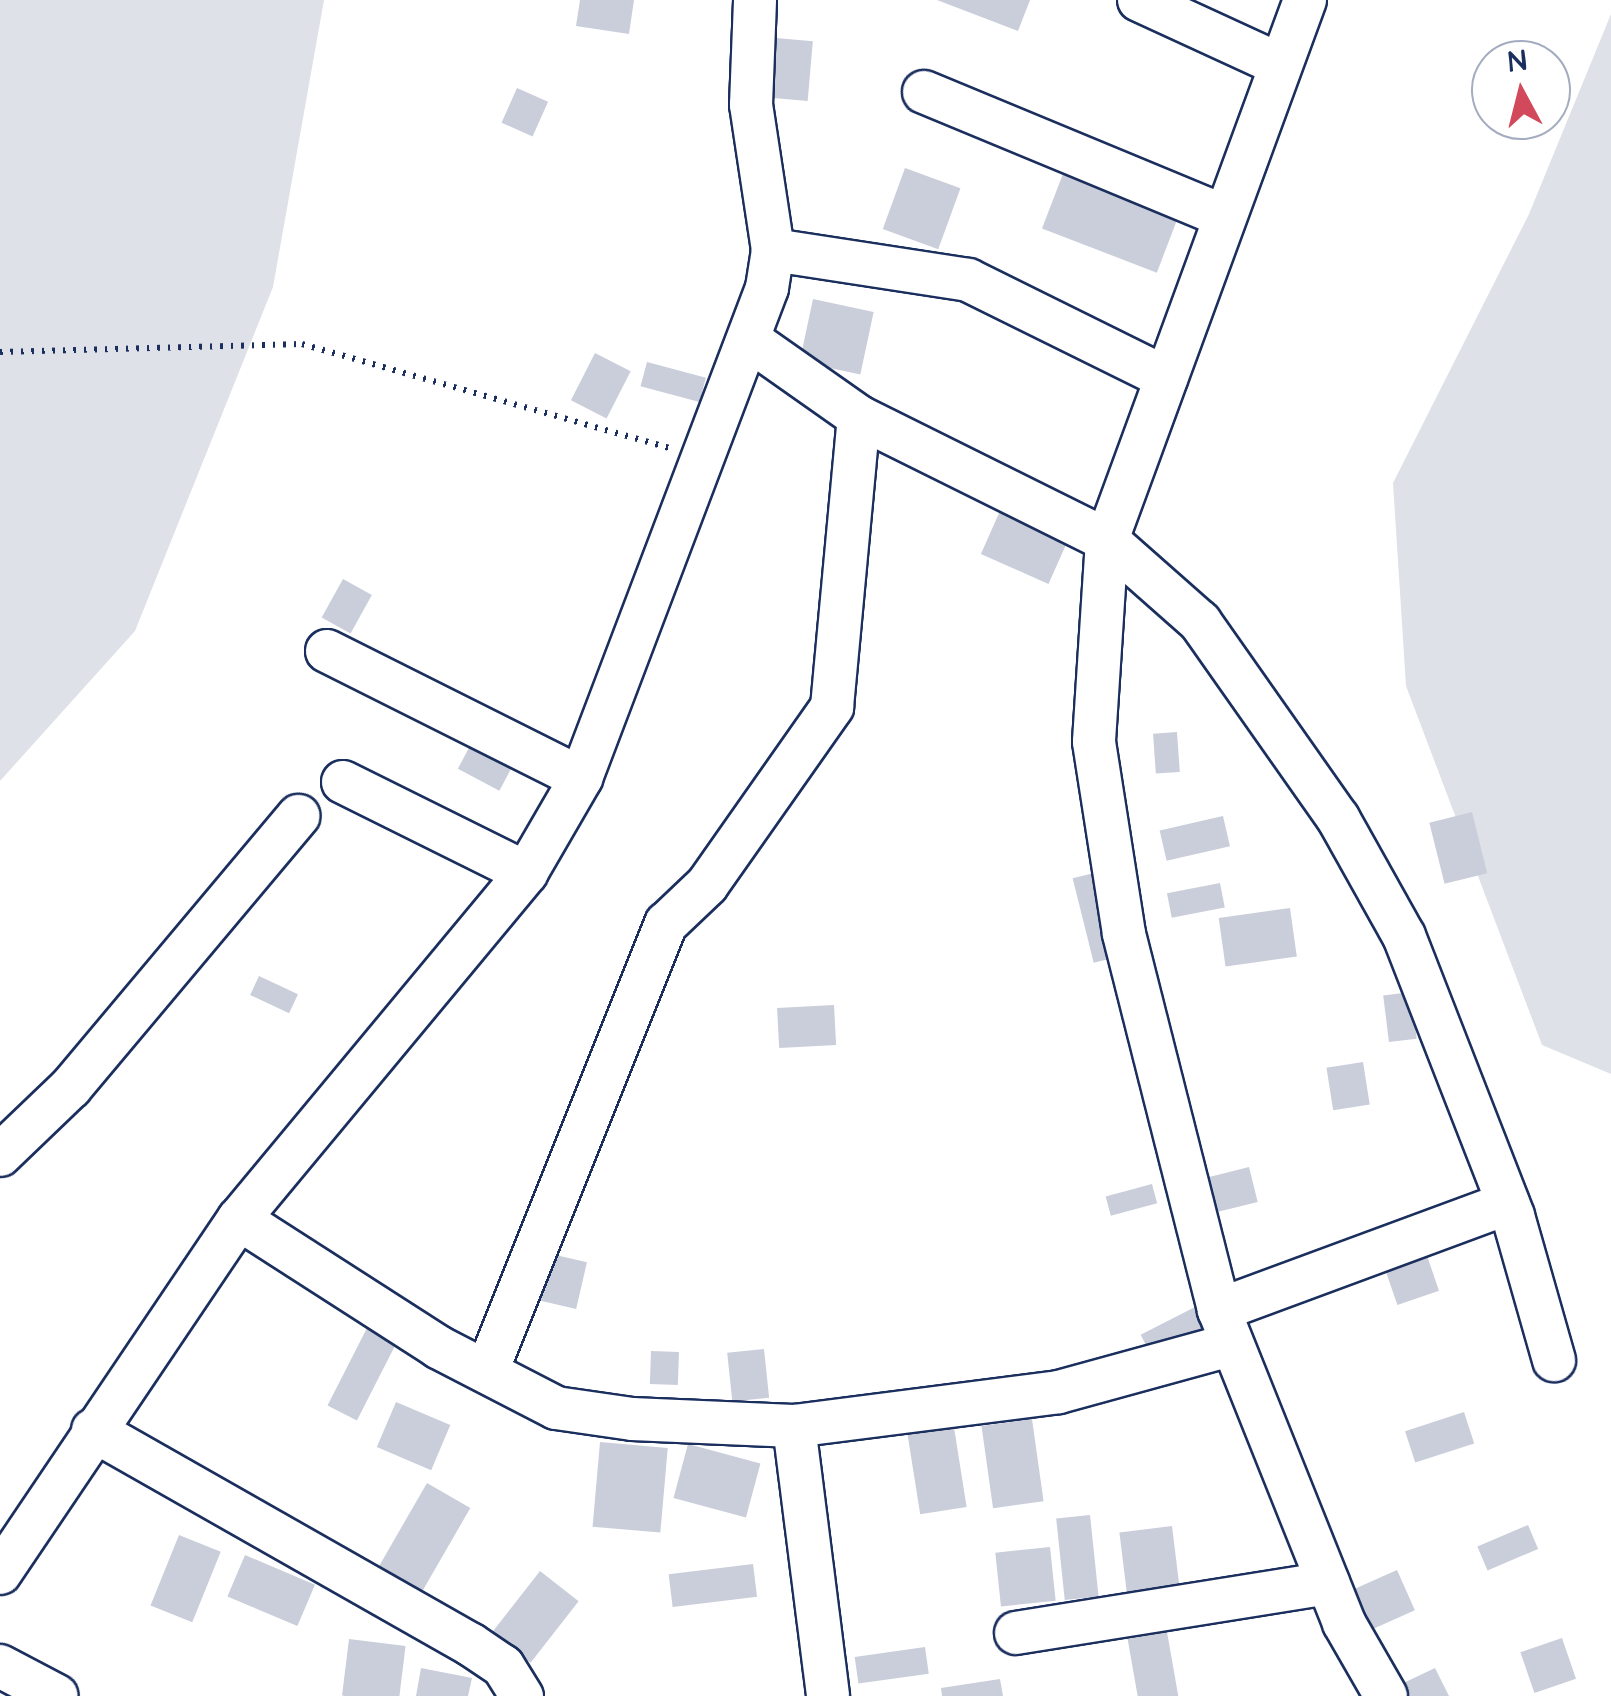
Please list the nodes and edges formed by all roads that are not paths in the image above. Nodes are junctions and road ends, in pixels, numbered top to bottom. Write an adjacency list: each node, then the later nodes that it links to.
1 (755, 0): 7 (street)
2 (1139, 0): 4 (street)
3 (1305, 0): 4 (street)
4 (1280, 65): 6 (street)
5 (924, 92): 6 (street)
6 (1224, 216): 9 (street)
7 (774, 250): 8 (street); 9 (street)
8 (752, 341): 10 (street); 13 (street)
9 (1166, 378): 11 (street)
10 (858, 418): 11 (street); 22 (street)
11 (1107, 540): 18 (street); 20 (street)
12 (327, 651): 13 (street)
13 (581, 778): 16 (street)
14 (344, 782): 16 (street)
15 (298, 816): 17 (street)
16 (526, 874): 19 (street)
17 (0, 1156)
18 (1508, 1203): 20 (street); 21 (street)
19 (239, 1220): 22 (street); 24 (street)
20 (1224, 1328): 23 (street); 26 (street)
21 (1554, 1360)
22 (487, 1371): 23 (street)
23 (794, 1426): 31 (street)
24 (93, 1430): 25 (street); 30 (street)
25 (0, 1573)
26 (1328, 1583): 27 (street); 32 (street)
27 (1016, 1633)
28 (0, 1666): 29 (street)
29 (56, 1696)
30 (522, 1696)
31 (828, 1696)
32 (1386, 1696)

